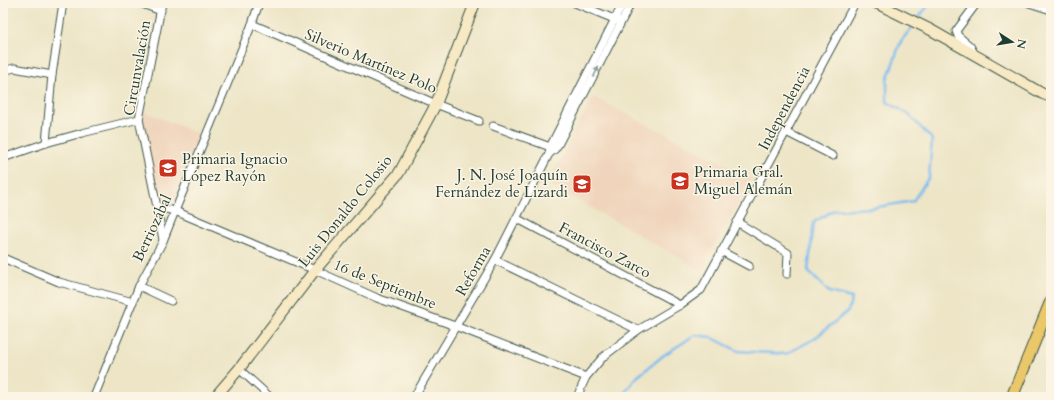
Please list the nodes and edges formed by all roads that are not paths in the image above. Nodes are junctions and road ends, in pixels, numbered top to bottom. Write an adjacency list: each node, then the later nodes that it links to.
1 (63, 3): 19 (street)
2 (140, 3): 14 (street)
3 (162, 3): 14 (street, Circunvalación)
4 (259, 3): 16 (street, Berriozábal)
5 (475, 3): 21 (main road, Luis Donaldo Colosio)
6 (575, 3): 15 (street)
7 (623, 3): 15 (street, Reforma)
8 (631, 3): 15 (street, Reforma)
9 (855, 3): 25 (street, Independencia)
10 (876, 3): 17 (main road)
11 (977, 3): 17 (street)
12 (1029, 3): 13 (street)
13 (1051, 10)
14 (161, 11): 22 (street, Circunvalación)
15 (618, 21): 27 (street, Reforma)
16 (252, 24): 21 (street, Silverio Martínez Polo); 31 (street, Berriozábal)
17 (975, 55): 20 (main road)
18 (3, 71): 19 (street)
19 (52, 74): 26 (street)
20 (1051, 97)
21 (436, 104): 23 (street, Silverio Martínez Polo); 39 (main road, Luis Donaldo Colosio)
22 (139, 119): 26 (street); 30 (street, Circunvalación)
23 (479, 121)
24 (493, 126): 27 (street)
25 (786, 132): 28 (street); 33 (street, Independencia)
26 (46, 143): 29 (street)
27 (551, 150): 32 (street, Reforma)
28 (833, 156)
29 (3, 158)
30 (157, 207): 31 (street); 34 (street, Circunvalación)
31 (176, 211): 34 (street, Berriozábal); 39 (street, 16 de Septiembre)
32 (516, 218): 37 (street, Reforma); 45 (street, Francisco Zarco)
33 (737, 222): 35 (street, Independencia); 40 (street)
34 (163, 241): 41 (street, Berriozábal)
35 (721, 252): 38 (street); 45 (street, Independencia)
36 (3, 258): 44 (street)
37 (495, 260): 46 (street, Reforma); 47 (street)
38 (749, 266)
39 (315, 270): 46 (street, 16 de Septiembre); 48 (main road, Luis Donaldo Colosio)
40 (787, 274)
41 (139, 286): 42 (street); 44 (street, Berriozábal)
42 (171, 301)
43 (1051, 301): 55 (main road)
44 (133, 302): 50 (street, Berriozábal)
45 (680, 305): 47 (street, Independencia)
46 (455, 326): 49 (street, 16 de Septiembre); 53 (street, Reforma)
47 (638, 330): 49 (street, Independencia)
48 (239, 369): 51 (main road, Luis Donaldo Colosio); 52 (street)
49 (586, 377): 54 (street, Independencia)
50 (94, 397)
51 (214, 397)
52 (270, 397)
53 (414, 397)
54 (577, 397)
55 (1012, 397)

